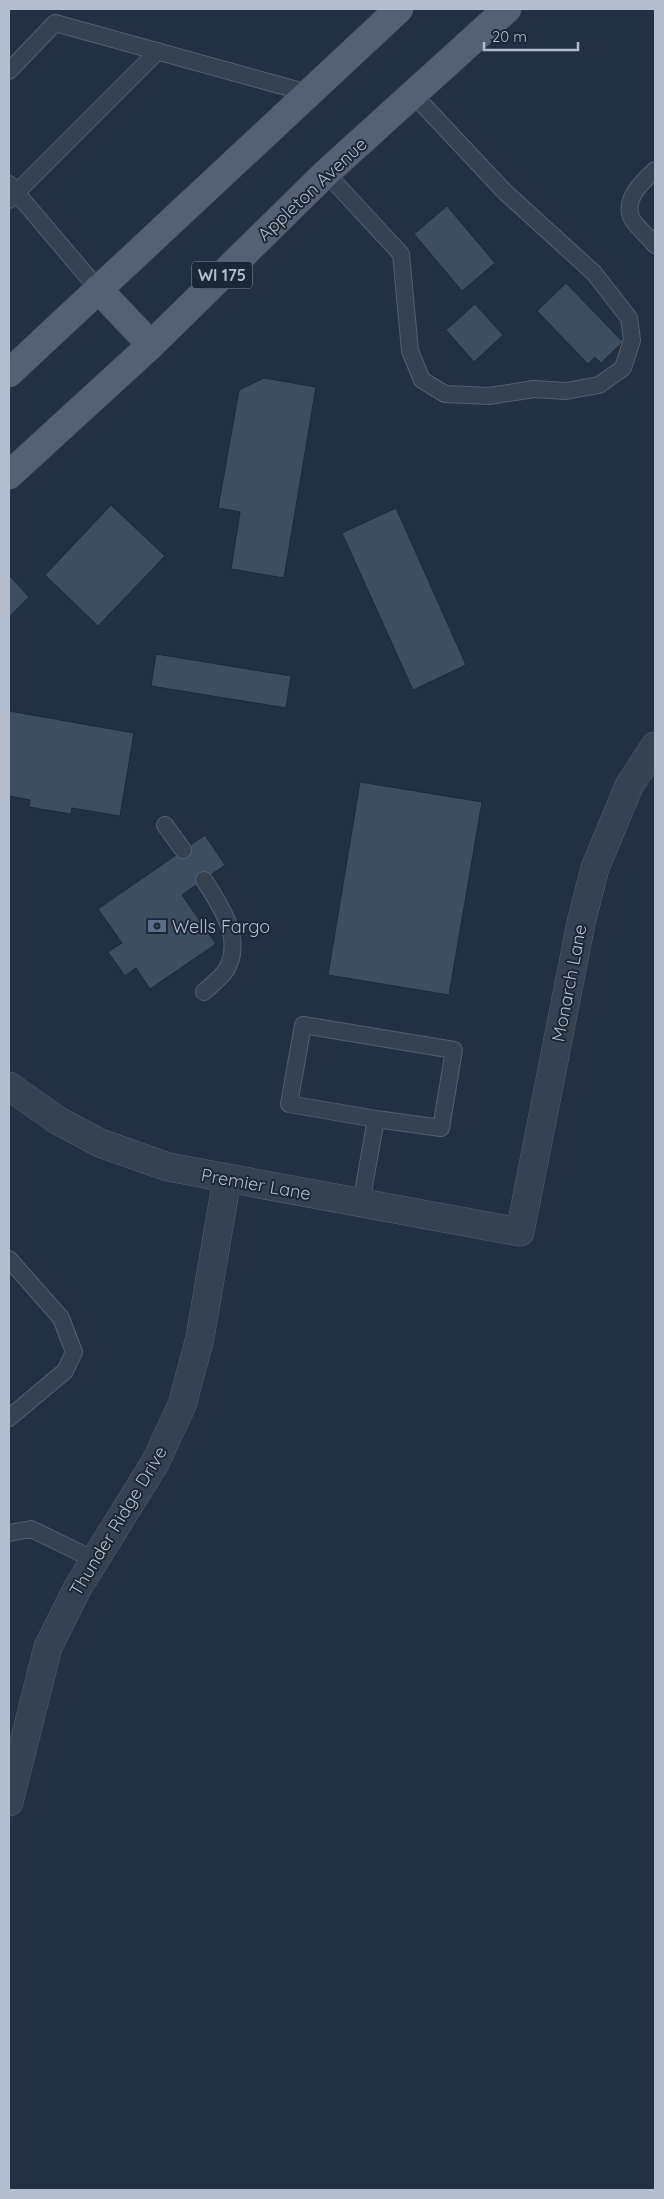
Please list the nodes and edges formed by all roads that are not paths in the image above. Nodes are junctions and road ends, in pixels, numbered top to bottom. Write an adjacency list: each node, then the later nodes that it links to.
1 (399, 9): 5 (main road)
2 (507, 9): 6 (main road, Appleton Avenue / WI 175)
3 (158, 51): 4 (lane); 5 (lane); 9 (lane)
4 (9, 71)
5 (308, 93): 11 (main road)
6 (414, 95): 8 (main road, Appleton Avenue / WI 175); 8 (lane)
7 (655, 170): 10 (lane)
8 (326, 173): 12 (main road, Appleton Avenue / WI 175)
9 (11, 193): 11 (lane)
10 (655, 245)
11 (98, 289): 12 (main road); 13 (main road)
12 (151, 345): 14 (main road, Appleton Avenue / WI 175)
13 (9, 373)
14 (9, 475)
15 (655, 746): 24 (street, Monarch Lane)
16 (165, 824): 17 (lane)
17 (183, 850)
18 (204, 880): 19 (lane)
19 (204, 992)
20 (9, 1086): 22 (street, Premier Lane)
21 (376, 1119): 21 (lane); 23 (lane)
22 (227, 1178): 23 (street, Premier Lane); 28 (street, Thunder Ridge Drive)
23 (361, 1203): 24 (street, Premier Lane)
24 (520, 1232)
25 (9, 1259): 26 (lane)
26 (9, 1418)
27 (9, 1533): 28 (lane)
28 (94, 1560): 29 (street, Thunder Ridge Drive)
29 (9, 1802)

